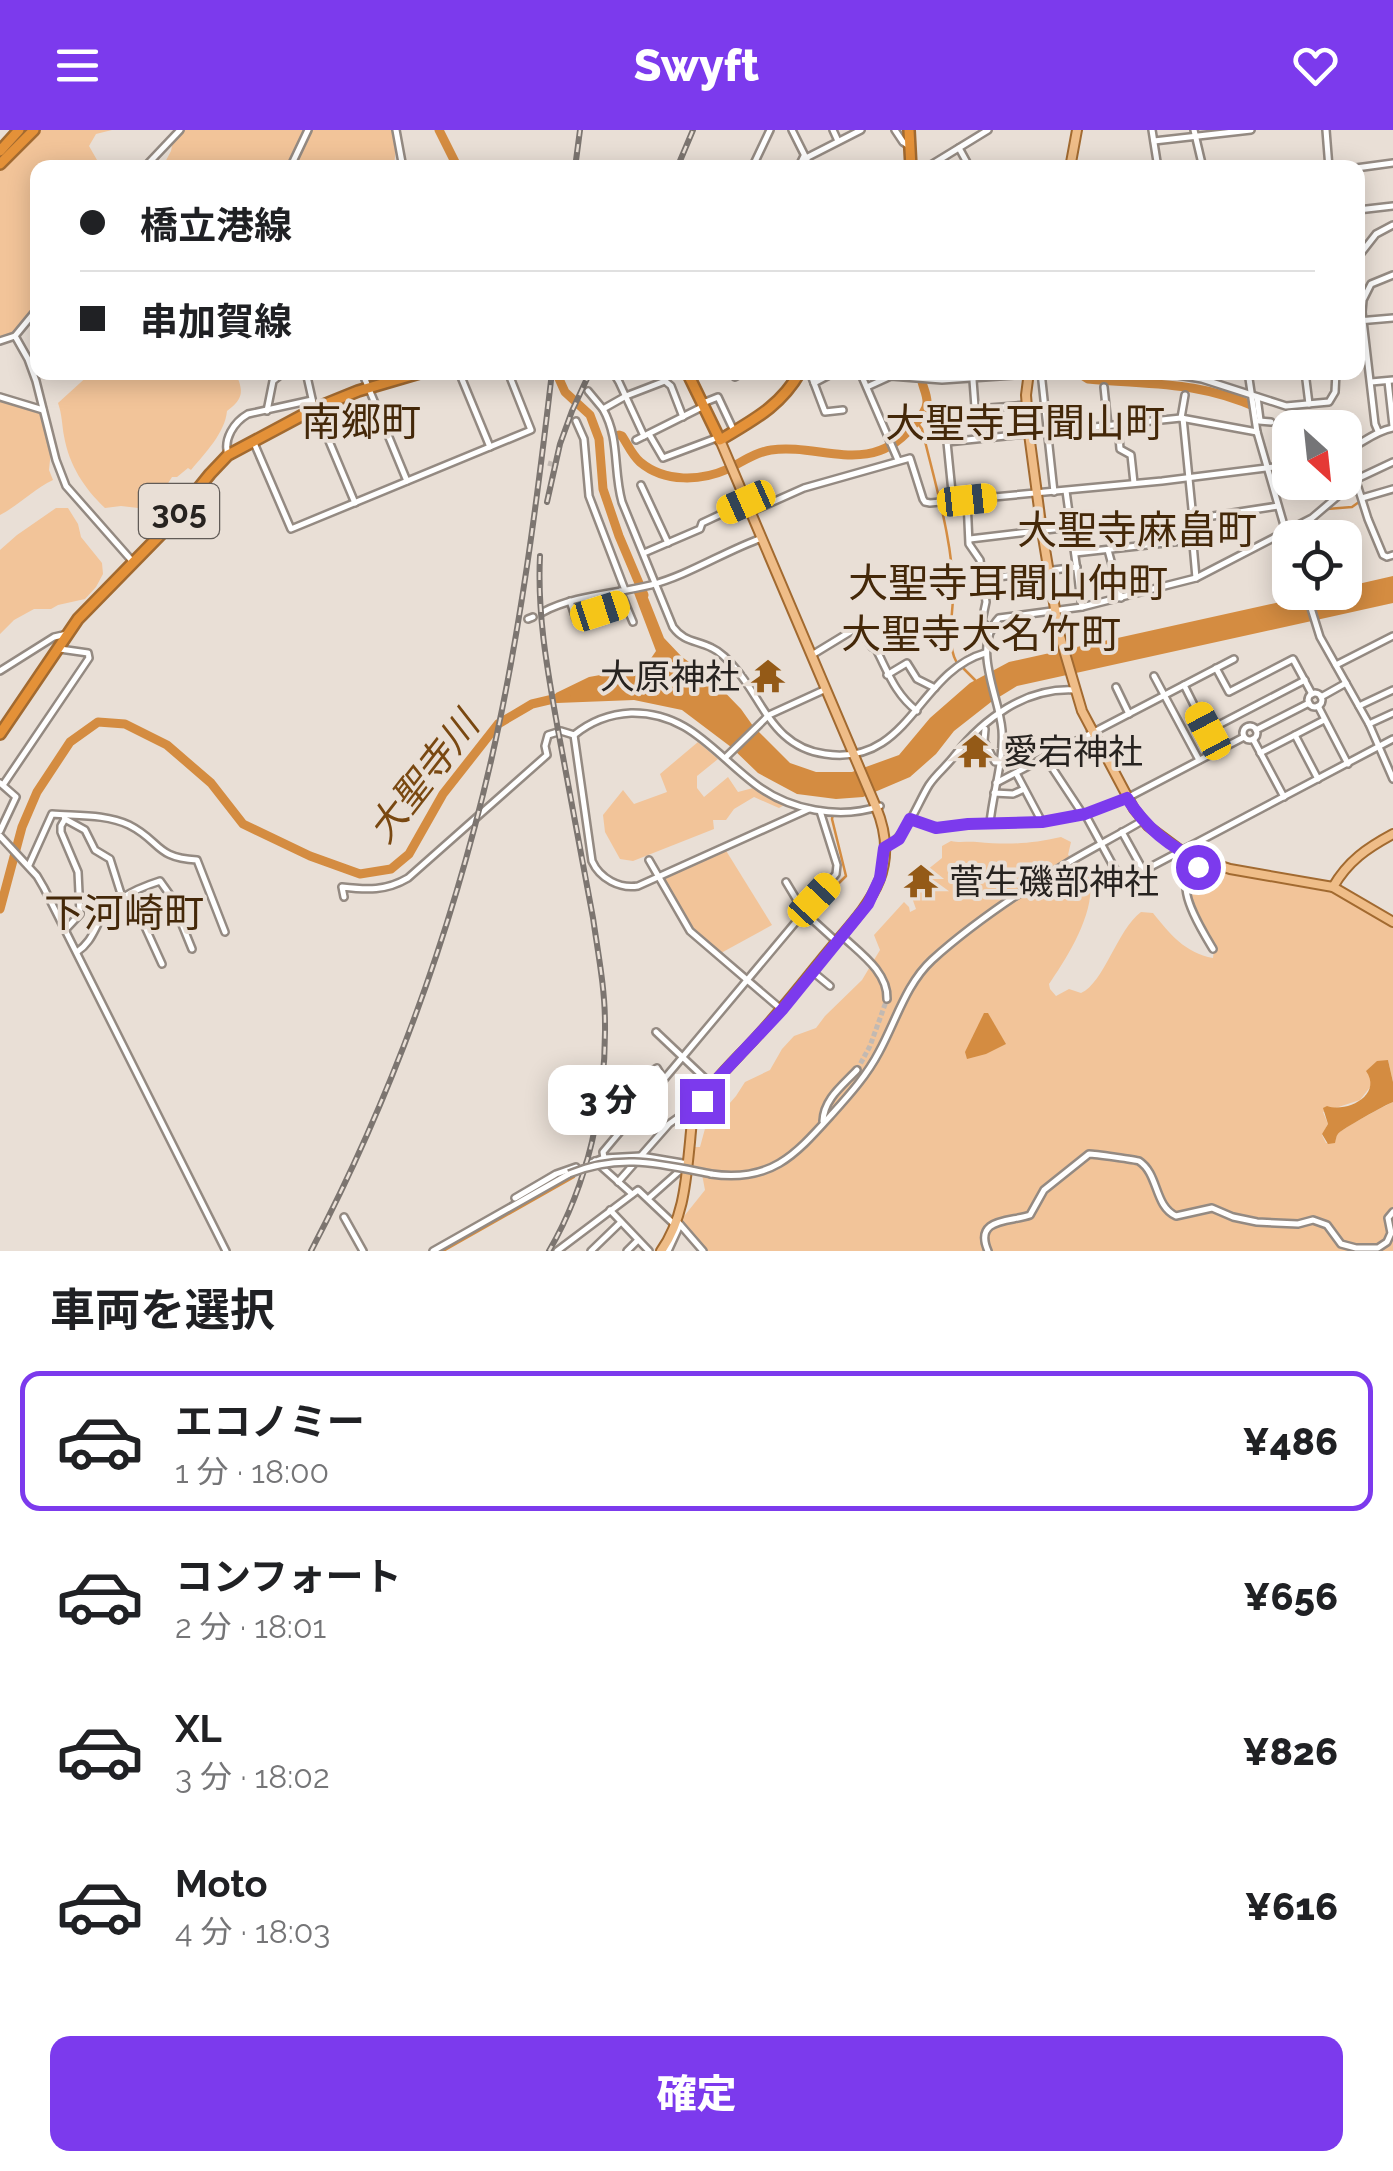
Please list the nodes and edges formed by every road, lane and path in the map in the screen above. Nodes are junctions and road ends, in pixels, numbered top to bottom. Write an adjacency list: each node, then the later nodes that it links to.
1 (19, 130): 23 (highway)
2 (34, 130): 39 (highway)
3 (180, 130): 25 (street)
4 (308, 130): 26 (street)
5 (396, 130): 27 (street)
6 (770, 130): 28 (street)
7 (792, 130): 24 (street)
8 (832, 130): 20 (street)
9 (861, 130): 20 (street)
10 (896, 130): 21 (street)
11 (909, 130): 21 (highway)
12 (988, 130): 22 (street)
13 (1077, 130): 34 (main road)
14 (1152, 130): 19 (street)
15 (1250, 130): 17 (street)
16 (1326, 130): 37 (street)
17 (1233, 131): 18 (street)
18 (1194, 133): 19 (street); 36 (street)
19 (1154, 141): 35 (street)
20 (838, 142): 24 (street)
21 (910, 147): 31 (highway)
22 (958, 148): 32 (street); 33 (street)
23 (0, 151)
24 (805, 157): 29 (street); 30 (street)
25 (152, 160)
26 (294, 160)
27 (402, 160)
28 (756, 160)
29 (803, 160)
30 (806, 160)
31 (911, 160)
32 (939, 160)
33 (965, 160)
34 (1071, 160)
35 (1157, 160)
36 (1201, 160)
37 (1328, 160)
38 (1393, 163): 40 (street)
39 (0, 164)
40 (1365, 167)
41 (1393, 206): 42 (street)
42 (1365, 209)
43 (1393, 225): 44 (street)
44 (1365, 247)
45 (1393, 275): 46 (street)
46 (1365, 295)
47 (30, 318): 50 (street)
48 (1393, 318): 49 (street)
49 (1365, 321)
50 (15, 336): 51 (street); 53 (street)
51 (0, 341)
52 (1365, 346): 78 (street)
53 (30, 366)
54 (34, 380): 94 (street)
55 (274, 380): 96 (street)
56 (308, 380): 88 (street)
57 (365, 380): 82 (street)
58 (398, 380): 82 (highway, 305)
59 (462, 380): 116 (street)
60 (511, 380): 116 (street)
61 (617, 380): 86 (street)
62 (657, 380): 86 (street)
63 (667, 380): 97 (street)
64 (693, 380): 89 (highway)
65 (798, 380): 105 (highway)
66 (813, 380): 79 (street)
67 (820, 380): 79 (street)
68 (864, 380): 80 (street)
69 (880, 380): 80 (street)
70 (972, 380): 93 (street)
71 (1028, 380): 90 (main road)
72 (1042, 380): 106 (street)
73 (1211, 380): 87 (street)
74 (1250, 380): 87 (street)
75 (1306, 380): 91 (street)
76 (1336, 380): 91 (street)
77 (1390, 380): 78 (street); 104 (street)
78 (1372, 382): 108 (street)
79 (814, 383): 95 (street)
80 (867, 387): 118 (street)
81 (1104, 387): 103 (street)
82 (369, 389): 88 (highway, 305); 124 (street)
83 (588, 391): 92 (street)
84 (1184, 395): 98 (street)
85 (0, 396): 94 (street)
86 (626, 396): 92 (street); 110 (street)
87 (1255, 398): 91 (street); 99 (street)
88 (314, 404): 96 (street); 114 (highway, 305); 135 (street)
89 (703, 404): 97 (street); 105 (street); 111 (highway)
90 (1026, 404): 93 (street); 109 (main road)
91 (1310, 405)
92 (606, 407): 150 (street)
93 (989, 408): 112 (street)
94 (43, 410): 152 (street)
95 (843, 410)
96 (268, 411): 117 (street)
97 (683, 417): 110 (street)
98 (1182, 418): 102 (street); 107 (street); 122 (street)
99 (1258, 420): 101 (street); 107 (street)
100 (576, 422): 158 (street)
101 (1271, 422)
102 (1118, 424): 103 (street); 126 (street)
103 (1108, 426): 106 (street)
104 (1393, 427): 108 (street)
105 (734, 432): 111 (highway)
106 (1048, 432): 109 (street); 129 (street)
107 (1257, 432): 121 (street)
108 (1378, 432): 115 (street)
109 (1029, 434): 112 (street); 130 (main road)
110 (646, 435): 111 (street); 113 (street)
111 (719, 438): 137 (main road)
112 (992, 438): 134 (street)
113 (636, 440)
114 (253, 441): 117 (highway, 305); 135 (street)
115 (1362, 443)
116 (490, 447): 124 (street)
117 (228, 455): 152 (highway, 305)
118 (898, 460): 134 (street); 137 (street)
119 (1393, 462): 123 (street)
120 (1272, 469): 121 (street)
121 (1268, 470): 122 (street); 136 (street)
122 (1189, 478): 126 (street); 138 (street)
123 (1362, 478)
124 (406, 481): 135 (street)
125 (641, 484): 147 (street)
126 (1134, 484): 128 (street)
127 (1393, 489): 131 (street)
128 (1066, 491): 129 (street); 141 (street)
129 (1054, 492): 130 (street)
130 (1037, 493): 132 (street); 142 (main road)
131 (1362, 498): 151 (street)
132 (967, 500): 134 (street); 145 (street)
133 (1333, 500): 140 (street)
134 (952, 502)
135 (355, 503)
136 (1278, 506): 138 (street); 139 (street)
137 (748, 507): 143 (main road); 147 (street)
138 (1193, 520): 146 (street)
139 (1282, 520)
140 (1308, 520)
141 (1071, 527): 142 (street); 149 (street)
142 (1042, 530): 145 (street); 154 (main road)
143 (762, 538): 157 (street); 171 (main road)
144 (1272, 538): 155 (street)
145 (970, 539): 156 (street)
146 (1192, 540): 148 (street); 155 (street)
147 (668, 542): 150 (street)
148 (1108, 550): 149 (street); 159 (street)
149 (1075, 553): 153 (street)
150 (643, 554): 157 (street)
151 (1393, 555)
152 (133, 562): 168 (highway, 305)
153 (1077, 567): 154 (street); 162 (street)
154 (1048, 570): 156 (street); 164 (main road)
155 (1196, 578): 159 (street)
156 (982, 579): 167 (street)
157 (654, 584): 158 (street); 198 (street)
158 (624, 590): 160 (street); 161 (street)
159 (1121, 598): 162 (street)
160 (570, 602): 161 (street); 165 (street)
161 (625, 603): 166 (street)
162 (1082, 608): 164 (street)
163 (1312, 610): 174 (street)
164 (1054, 611): 167 (street); 184 (main road)
165 (543, 612)
166 (633, 622)
167 (991, 630): 172 (street)
168 (66, 634): 170 (highway, 305); 176 (street)
169 (1393, 636): 174 (street)
170 (58, 648): 205 (highway, 305); 223 (street)
171 (812, 654): 177 (street); 185 (main road)
172 (987, 656): 183 (street); 193 (street)
173 (1234, 659): 175 (street)
174 (1336, 665): 180 (street)
175 (1216, 668): 179 (street); 181 (street)
176 (0, 671)
177 (887, 675): 183 (street); 194 (street)
178 (1154, 676): 188 (street)
179 (1305, 680): 187 (street); 197 (street)
180 (1346, 683): 189 (street); 192 (street)
181 (1184, 685): 188 (street); 197 (street)
182 (1116, 687): 196 (street)
183 (934, 688): 194 (street)
184 (1074, 688): 193 (street); 204 (main road)
185 (826, 689): 198 (street); 213 (main road)
186 (1393, 690): 192 (street)
187 (1312, 694): 189 (street); 190 (street)
188 (1165, 695): 196 (street); 216 (street)
189 (1321, 697): 191 (street)
190 (1309, 703): 191 (street); 203 (street)
191 (1318, 706): 199 (street)
192 (1359, 706): 200 (street)
193 (998, 710): 202 (street); 217 (street)
194 (917, 711): 213 (street)
195 (1393, 713): 200 (street)
196 (1129, 714): 204 (street)
197 (1240, 714): 201 (street)
198 (767, 717): 213 (street); 215 (street)
199 (1324, 720): 206 (street); 218 (street)
200 (1368, 724): 211 (street)
201 (1247, 728): 203 (street); 208 (street)
202 (976, 730): 217 (street); 233 (street)
203 (1256, 730): 209 (street)
204 (1092, 733): 214 (street); 226 (main road)
205 (0, 734)
206 (1295, 734): 212 (street); 220 (street)
207 (574, 735): 215 (street); 247 (street); 251 (street)
208 (1244, 737): 209 (street); 216 (street)
209 (1253, 739): 212 (street)
210 (1393, 740): 211 (street)
211 (1380, 746): 218 (street); 221 (street)
212 (1260, 752): 227 (street)
213 (855, 755): 228 (main road)
214 (1044, 757): 219 (street); 231 (street)
215 (725, 758): 229 (street)
216 (1199, 760): 226 (street)
217 (1000, 762): 222 (street)
218 (1348, 764): 220 (street)
219 (1016, 773): 222 (street); 224 (street)
220 (1318, 779): 227 (street)
221 (1393, 779)
222 (996, 782): 225 (street)
223 (2, 784): 238 (street)
224 (1024, 788): 225 (street); 235 (street)
225 (994, 793): 236 (street)
226 (1127, 798): 231 (street); 234 (main road)
227 (1284, 798): 242 (street)
228 (877, 806): 230 (street); 241 (main road)
229 (808, 809): 230 (street); 247 (street)
230 (820, 811): 252 (street)
231 (1084, 814): 235 (street); 240 (street)
232 (64, 817): 245 (street); 250 (street); 254 (street); 255 (street)
233 (910, 819): 236 (street); 241 (street)
234 (1142, 821): 237 (street); 242 (main road)
235 (1042, 822): 236 (street)
236 (990, 823)
237 (1122, 832): 240 (street); 246 (street)
238 (0, 834): 245 (street)
239 (1393, 834): 249 (main road)
240 (1100, 844): 246 (street); 272 (street)
241 (884, 848): 256 (main road)
242 (1180, 851): 244 (main road); 246 (street)
243 (649, 860): 247 (street)
244 (1202, 861): 249 (main road); 258 (street)
245 (29, 867): 254 (street)
246 (1143, 870)
247 (659, 877): 262 (street)
248 (786, 882): 252 (street)
249 (1333, 887): 253 (main road)
250 (124, 897): 257 (street); 259 (street); 260 (street)
251 (344, 897)
252 (804, 912): 256 (street); 262 (street)
253 (1393, 922)
254 (66, 929): 259 (street)
255 (226, 932)
256 (839, 939): 261 (main road); 264 (street)
257 (192, 949)
258 (1212, 949)
259 (77, 952): 287 (street)
260 (162, 964)
261 (813, 972): 263 (street); 265 (main road)
262 (748, 980): 265 (street); 267 (street)
263 (830, 986)
264 (888, 999)
265 (782, 1010): 270 (main road)
266 (656, 1032): 267 (street)
267 (681, 1056): 269 (street); 270 (street)
268 (856, 1070): 272 (street)
269 (663, 1078): 271 (street); 271 (street)
270 (712, 1085): 273 (street); 275 (main road)
271 (642, 1103): 274 (street)
272 (823, 1124): 289 (street, bridge)
273 (642, 1156): 274 (street); 275 (street); 277 (street)
274 (604, 1158): 277 (street)
275 (688, 1164): 280 (street); 285 (main road)
276 (576, 1168): 279 (street)
277 (618, 1182): 278 (street)
278 (632, 1194): 280 (street); 281 (street)
279 (514, 1198)
280 (649, 1198): 285 (street)
281 (610, 1210): 284 (street); 290 (street)
282 (1393, 1212): 296 (street)
283 (344, 1217): 288 (street)
284 (621, 1222): 286 (street); 291 (street)
285 (677, 1224): 294 (main road); 295 (street)
286 (638, 1240): 292 (street); 293 (street)
287 (226, 1251)
288 (363, 1251)
289 (433, 1251)
290 (557, 1251)
291 (591, 1251)
292 (627, 1251)
293 (649, 1251)
294 (665, 1251)
295 (703, 1251)
296 (988, 1251)

